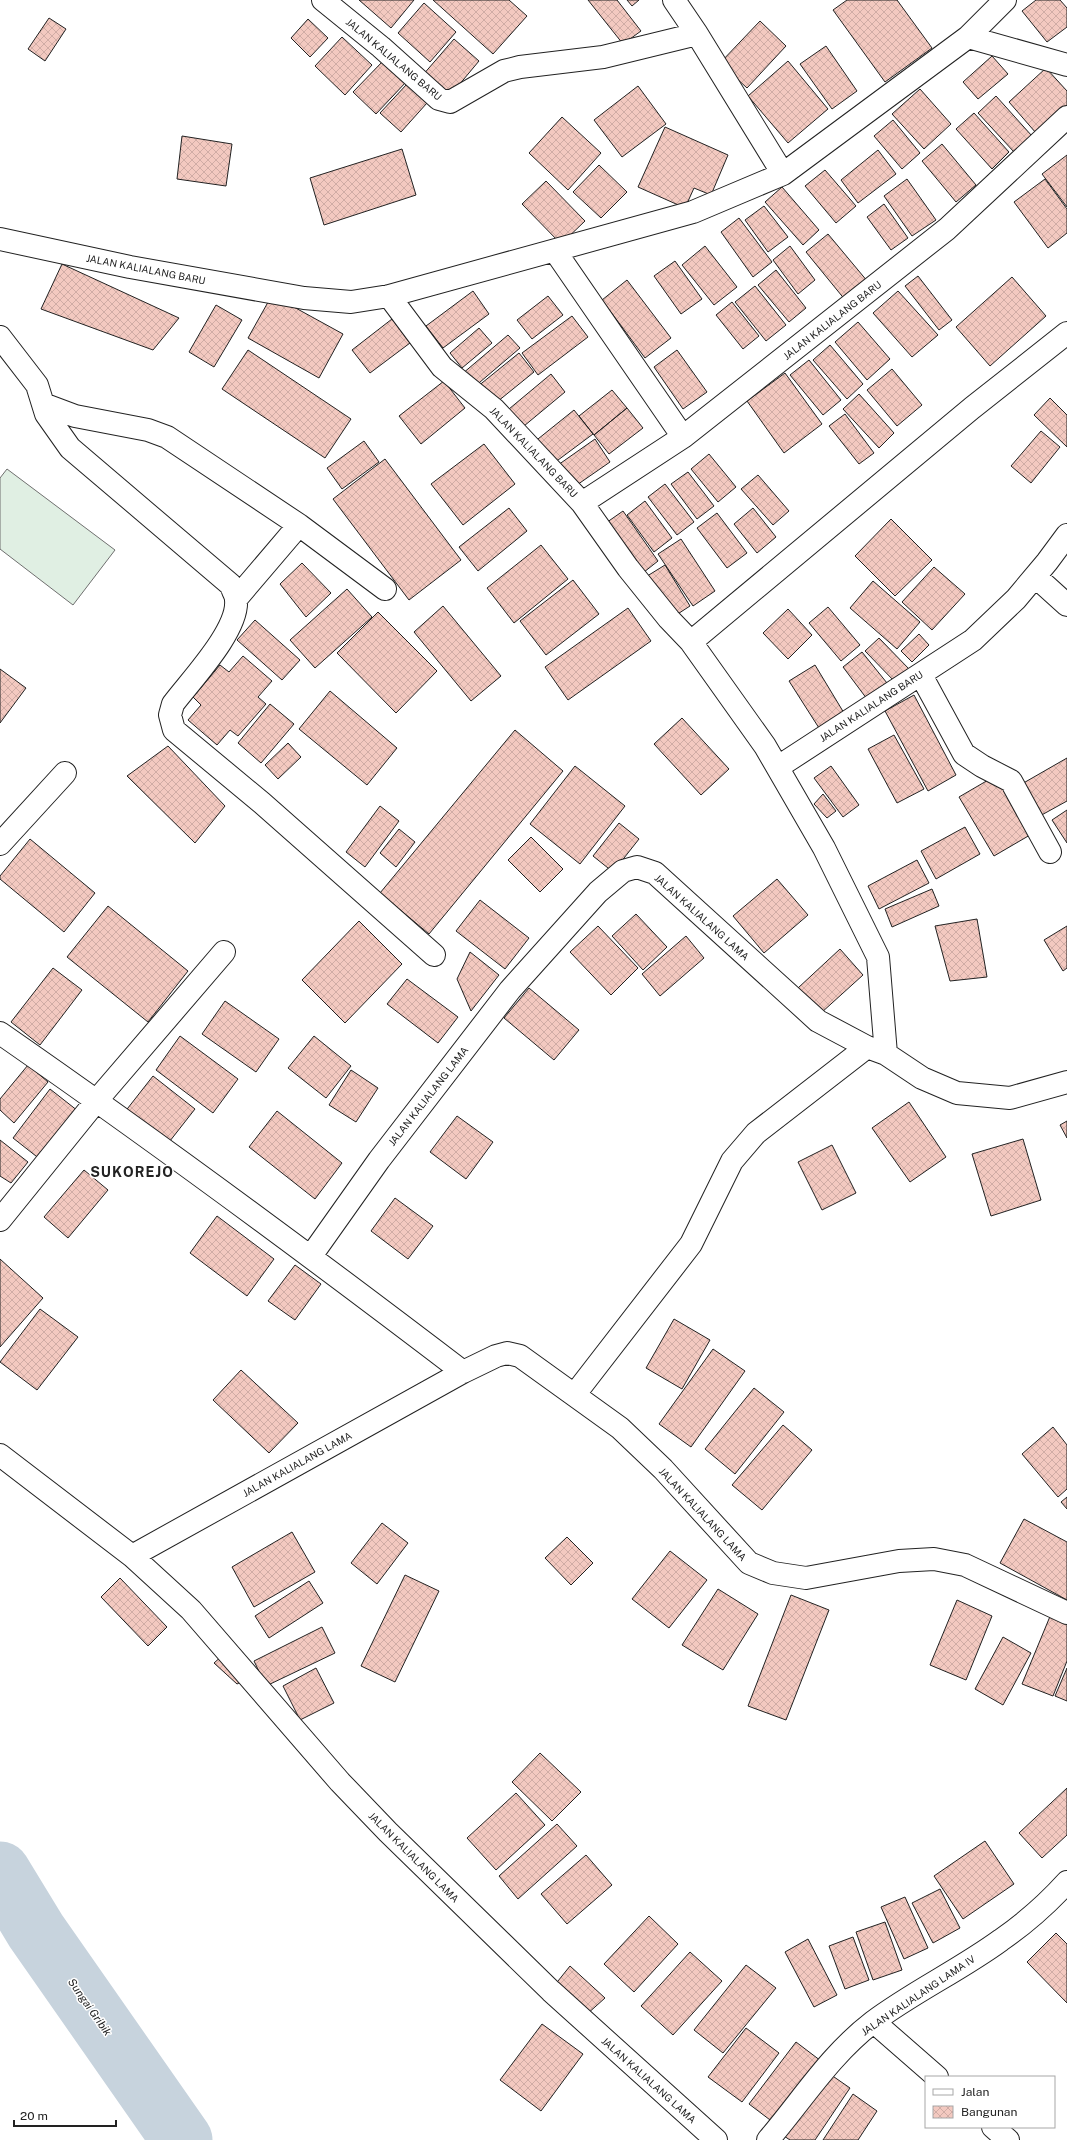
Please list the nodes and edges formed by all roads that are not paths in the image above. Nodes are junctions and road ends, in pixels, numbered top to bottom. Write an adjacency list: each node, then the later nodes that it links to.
1 (323, 0): 4 (street, JALAN KALIALANG BARU)
2 (674, 0): 4 (street)
3 (1005, 0): 5 (street, JALAN KALIALANG BARU)
4 (697, 34): 8 (street)
5 (968, 37): 6 (street); 8 (street, JALAN KALIALANG BARU)
6 (1067, 65)
7 (1067, 117): 15 (street, JALAN KALIALANG BARU)
8 (783, 174): 10 (street, JALAN KALIALANG BARU)
9 (0, 239): 11 (street, JALAN KALIALANG BARU)
10 (555, 252): 11 (street, JALAN KALIALANG BARU); 15 (street)
11 (389, 296): 16 (street, JALAN KALIALANG BARU)
12 (1067, 333): 23 (street)
13 (0, 337): 14 (street)
14 (43, 404): 17 (street); 21 (street)
15 (683, 438): 16 (street, JALAN KALIALANG BARU)
16 (582, 503): 23 (street, JALAN KALIALANG BARU)
17 (299, 525): 20 (street); 21 (street)
18 (1067, 535): 19 (street, JALAN KALIALANG BARU)
19 (1036, 577): 22 (street); 24 (street, JALAN KALIALANG BARU)
20 (385, 589)
21 (236, 599): 30 (street)
22 (1067, 605)
23 (691, 642): 25 (street, JALAN KALIALANG BARU)
24 (920, 675): 25 (street, JALAN KALIALANG BARU); 28 (street)
25 (778, 767): 32 (street)
26 (65, 773): 27 (street)
27 (0, 844)
28 (1050, 852)
29 (224, 952): 34 (street)
30 (434, 955)
31 (0, 1033): 34 (street)
32 (877, 1051): 33 (street, JALAN KALIALANG LAMA); 36 (street, JALAN KALIALANG LAMA); 38 (street)
33 (1067, 1082)
34 (97, 1100): 35 (street); 36 (street)
35 (0, 1220)
36 (311, 1256): 37 (street)
37 (463, 1372): 38 (street, JALAN KALIALANG LAMA); 40 (street, JALAN KALIALANG LAMA)
38 (575, 1394): 41 (street, JALAN KALIALANG LAMA)
39 (0, 1455): 40 (street, JALAN KALIALANG LAMA)
40 (132, 1556): 46 (street, JALAN KALIALANG LAMA)
41 (1067, 1613)
42 (1067, 1882): 43 (street, JALAN KALIALANG LAMA IV)
43 (874, 2022): 44 (street); 47 (street, JALAN KALIALANG LAMA IV)
44 (935, 2076)
45 (994, 2128): 48 (street)
46 (716, 2140)
47 (768, 2140)
48 (1008, 2140)

